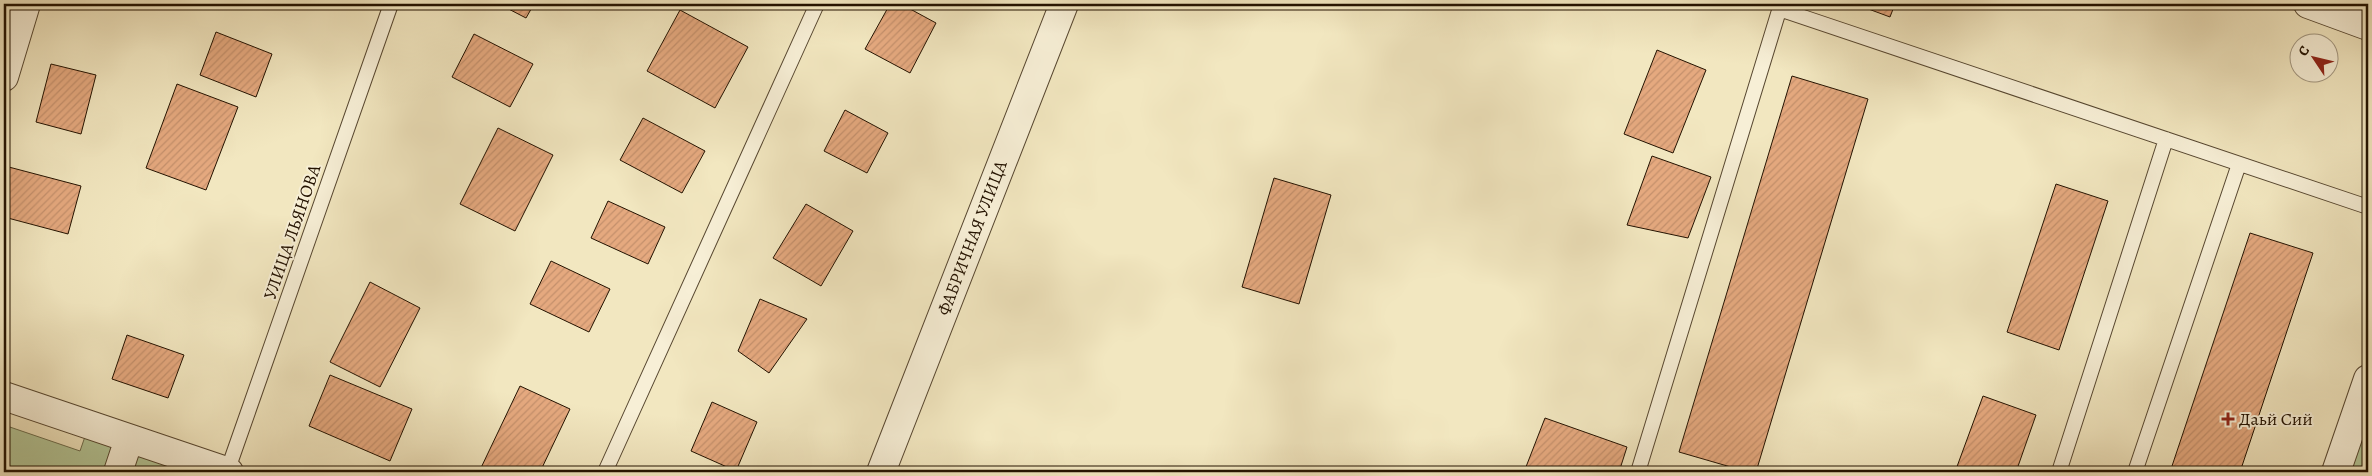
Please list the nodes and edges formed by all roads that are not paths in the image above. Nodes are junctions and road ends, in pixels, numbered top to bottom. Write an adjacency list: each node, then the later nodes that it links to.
1 (26, 4): 8 (street)
2 (391, 4): 16 (lane, УЛИЦА ЛЬЯНОВА)
3 (816, 4): 17 (lane)
4 (1064, 4): 18 (street, ФАБРИЧНАЯ УЛИЦА)
5 (2308, 4): 7 (street)
6 (1780, 7): 9 (lane); 19 (lane)
7 (2368, 26)
8 (4, 77)
9 (2166, 139): 10 (lane); 20 (lane)
10 (2239, 164): 11 (lane); 21 (lane)
11 (2368, 207)
12 (2368, 379): 22 (street)
13 (4, 396): 14 (street)
14 (129, 439): 15 (street); 16 (street)
15 (118, 472)
16 (228, 472)
17 (605, 472)
18 (881, 472)
19 (1638, 472)
20 (2059, 472)
21 (2135, 472)
22 (2336, 472)

